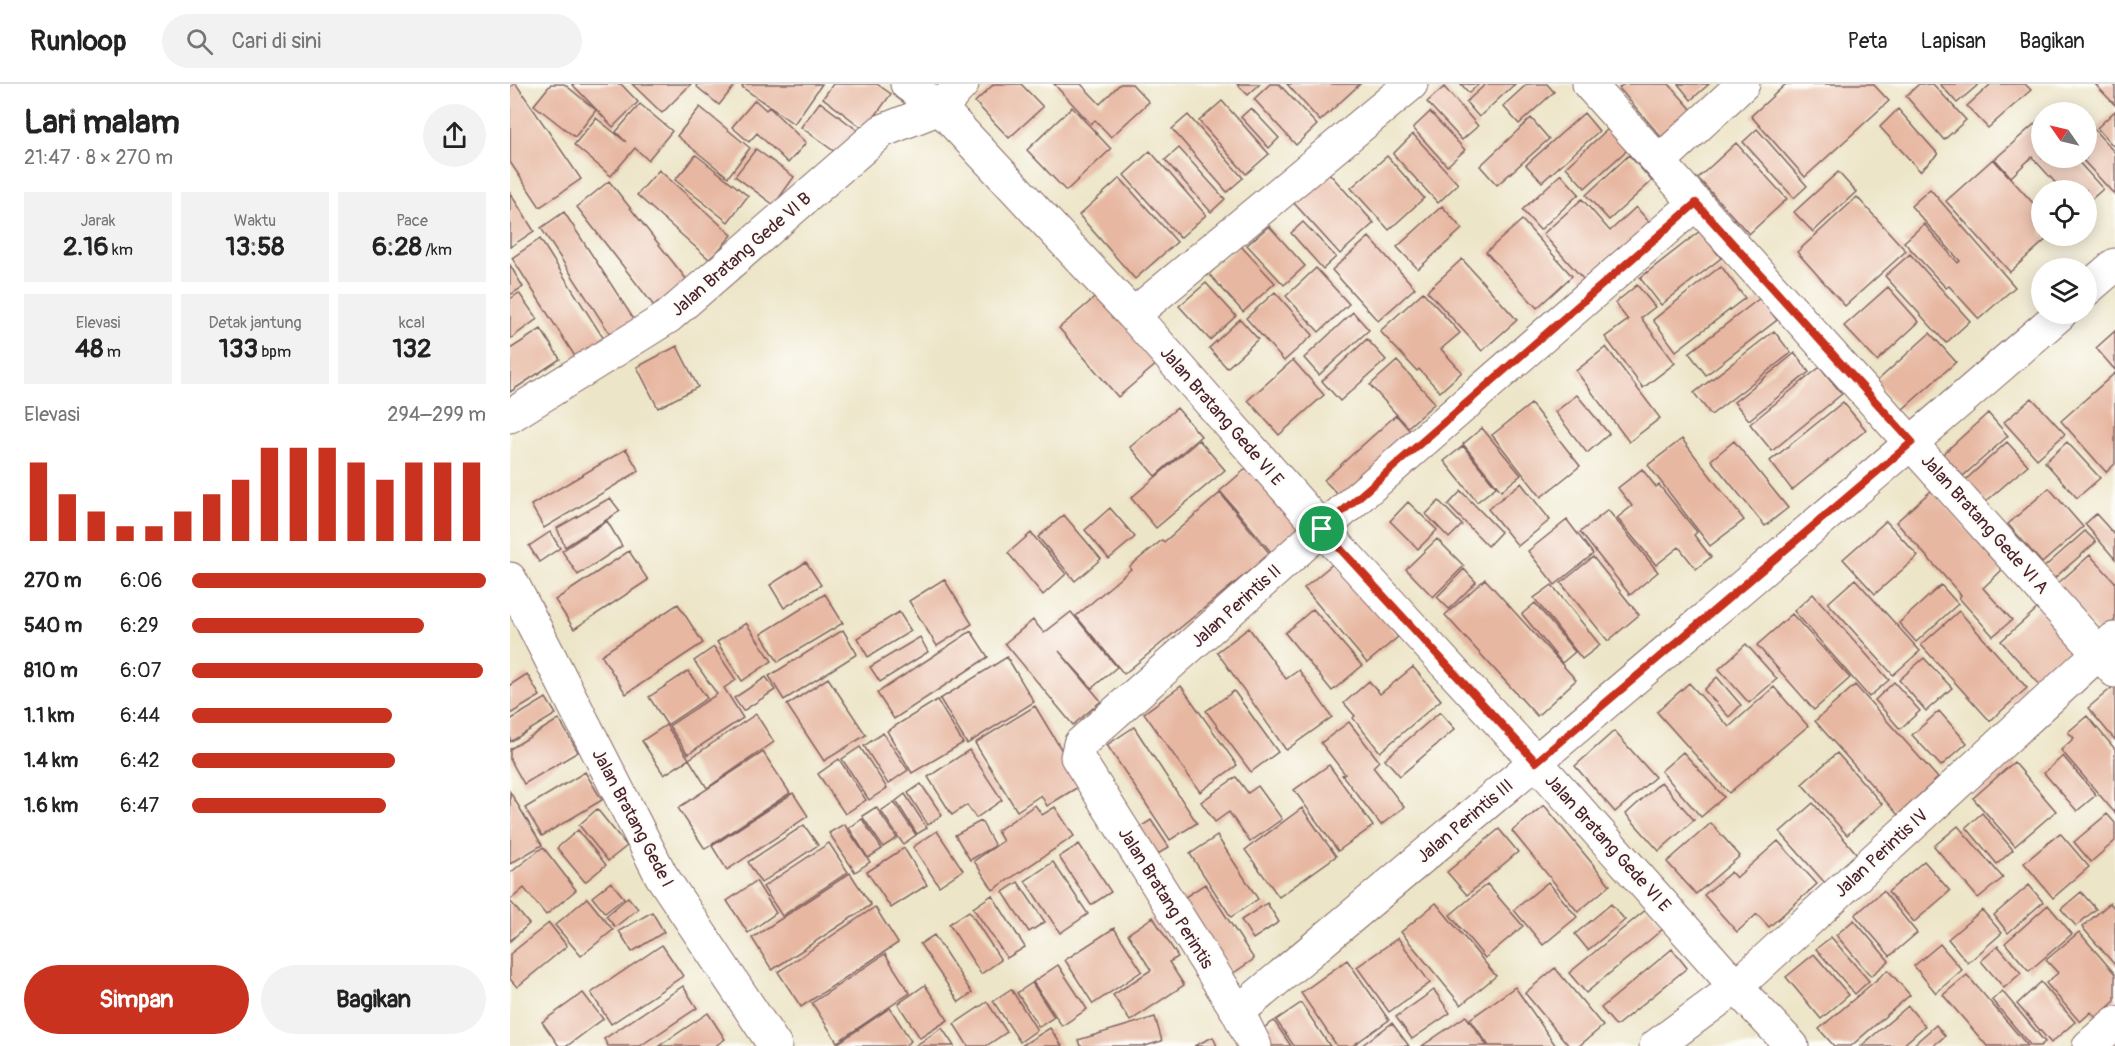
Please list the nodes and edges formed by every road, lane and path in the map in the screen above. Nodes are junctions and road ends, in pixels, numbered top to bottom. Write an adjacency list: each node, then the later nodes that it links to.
1 (907, 84): 5 (street, Jalan Bratang Gede VI E)
2 (1411, 84): 10 (street)
3 (1589, 84): 6 (street, Jalan Bratang Gede VI A)
4 (1743, 84): 6 (street)
5 (951, 96): 10 (street, Jalan Bratang Gede VI E); 12 (street, Jalan Bratang Gede VI B)
6 (1659, 162): 7 (street, Jalan Bratang Gede VI A)
7 (1696, 203): 13 (street, Jalan Bratang Gede VI A); 14 (street, Jalan Perintis II)
8 (2115, 265): 9 (street)
9 (2097, 281)
10 (1133, 315): 14 (street, Jalan Bratang Gede VI E)
11 (2048, 324): 13 (street)
12 (510, 416)
13 (1912, 442): 16 (street, Jalan Bratang Gede VI A); 18 (street, Jalan Perintis III)
14 (1322, 529): 17 (street, Jalan Perintis II); 18 (street, Jalan Bratang Gede VI E)
15 (510, 579): 22 (street, Jalan Bratang Gede I)
16 (2109, 654): 19 (street, Jalan Perintis IV)
17 (1077, 751): 20 (street, Jalan Bratang Perintis)
18 (1536, 762): 19 (street, Jalan Bratang Gede VI E); 20 (street, Jalan Perintis III)
19 (1736, 987): 24 (street, Jalan Perintis IV); 25 (street, Jalan Bratang Gede VI E)
20 (1238, 1012): 23 (street, Jalan Bratang Perintis)
21 (2115, 1023): 26 (street)
22 (775, 1046)
23 (1255, 1046)
24 (1656, 1046)
25 (1792, 1046)
26 (2089, 1046)

